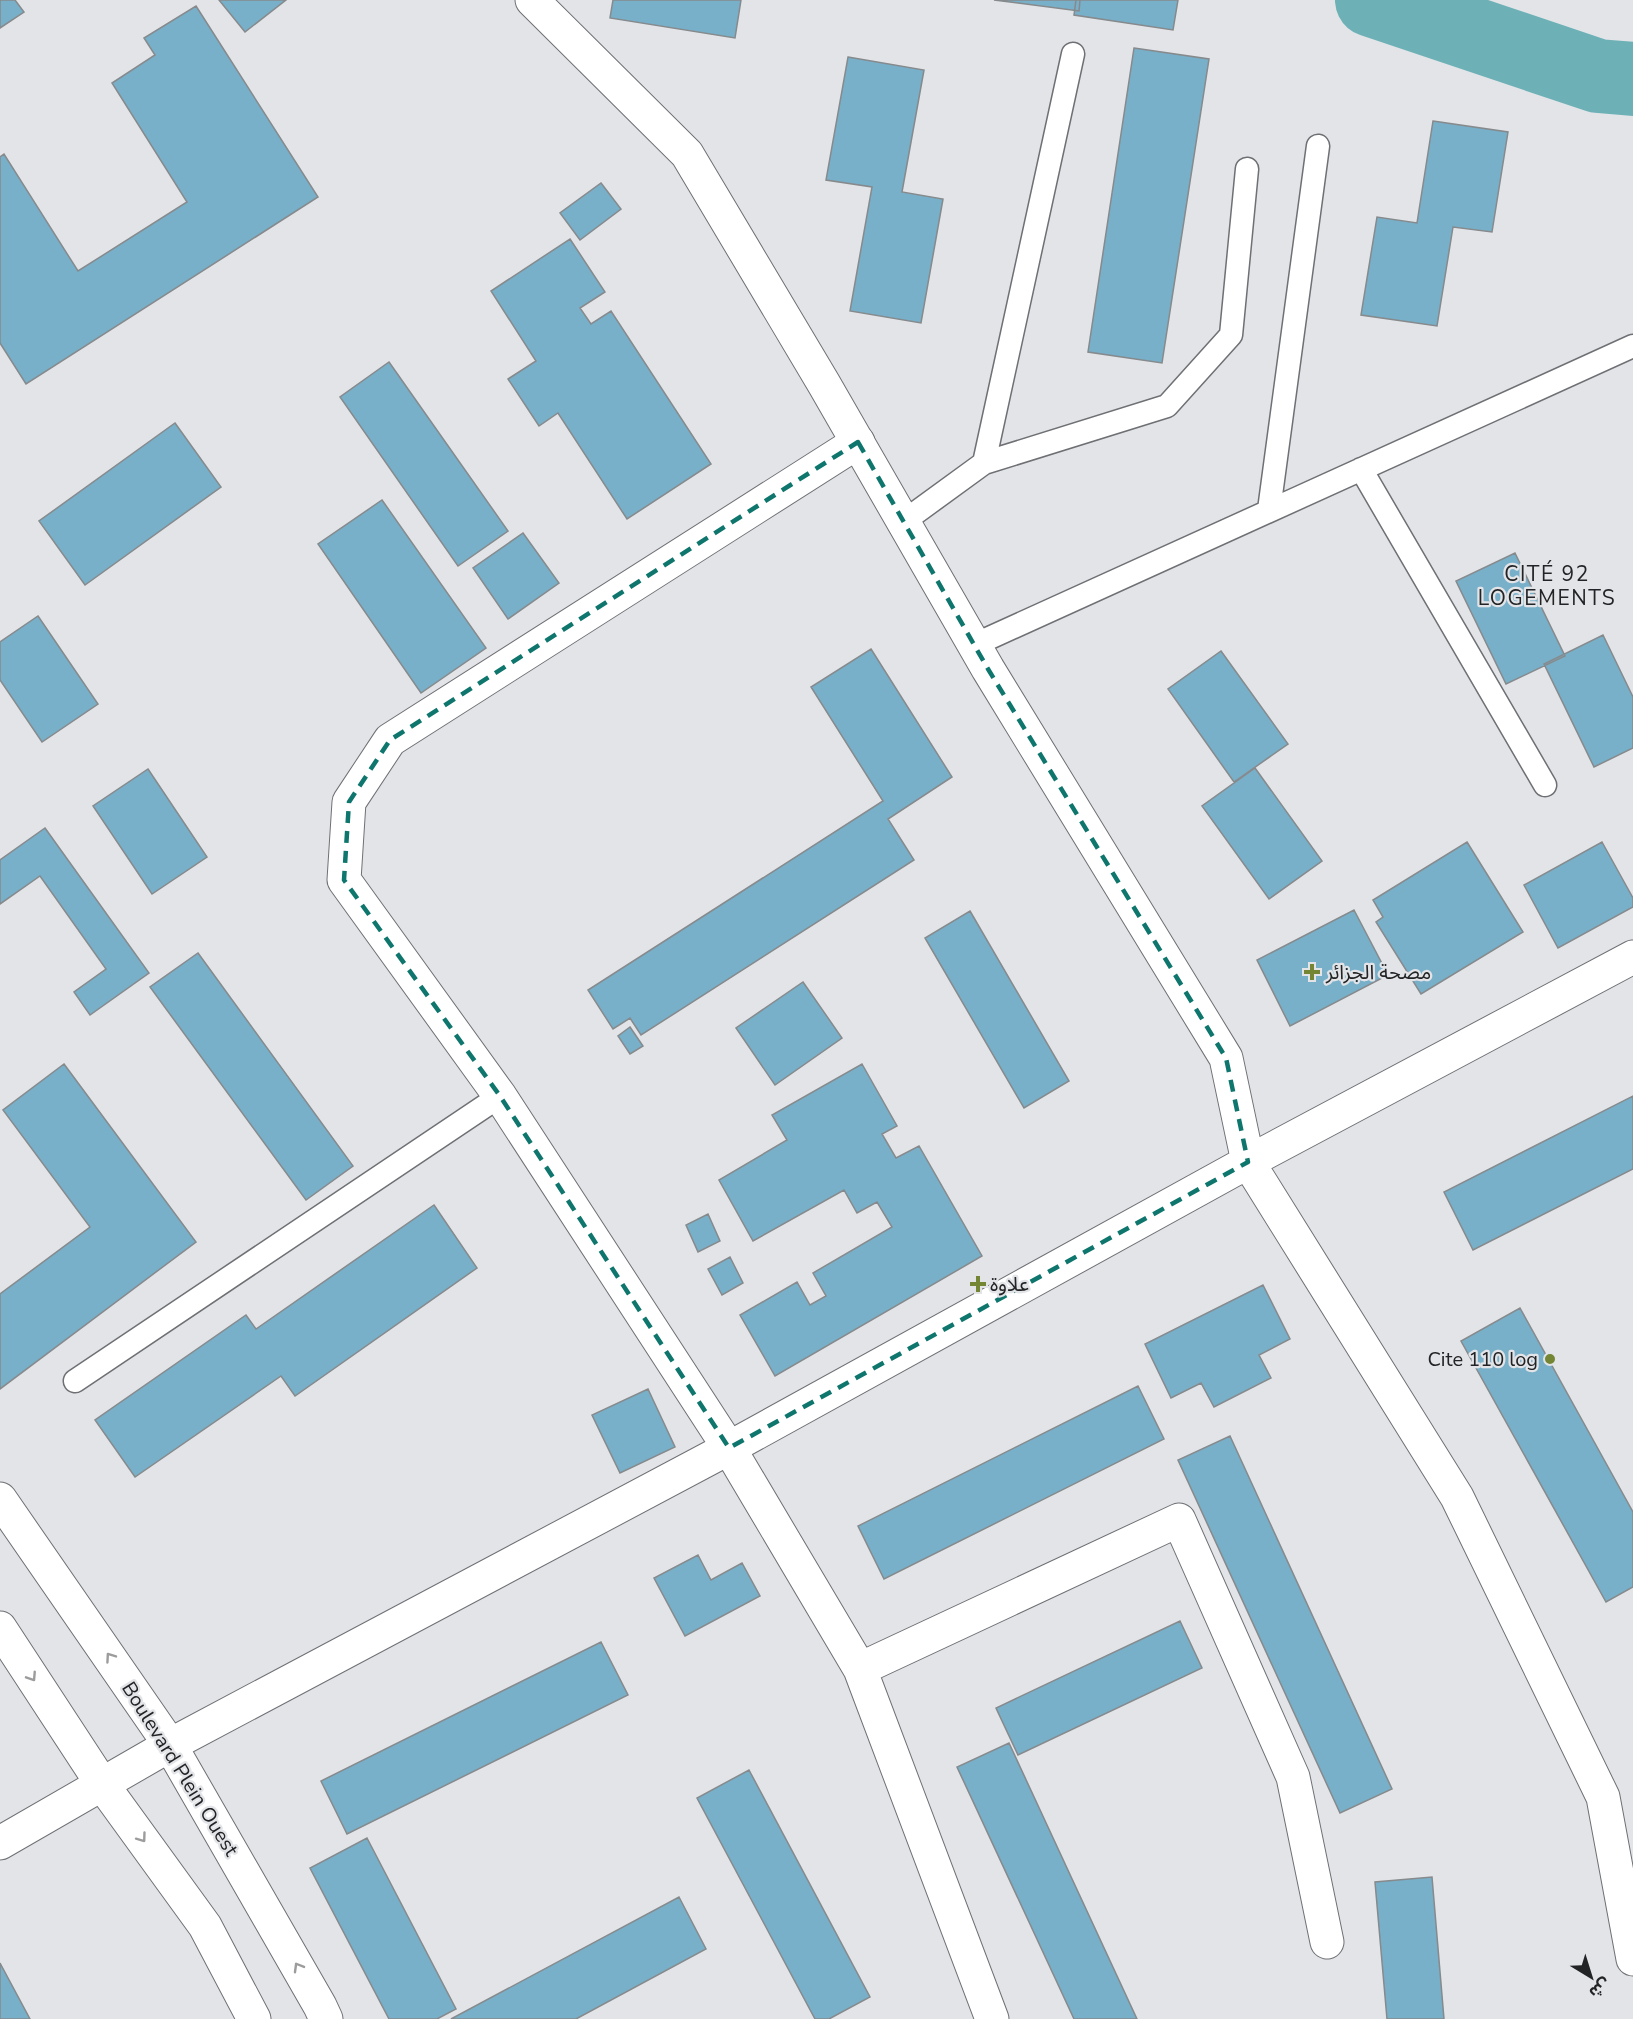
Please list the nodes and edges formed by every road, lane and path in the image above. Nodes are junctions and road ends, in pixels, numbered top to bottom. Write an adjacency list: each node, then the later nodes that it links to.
1 (532, 0): 6 (street)
2 (1073, 54): 7 (lane)
3 (1318, 146): 9 (lane)
4 (1247, 169): 7 (lane)
5 (1633, 346): 8 (lane)
6 (858, 442): 10 (street); 14 (street)
7 (984, 463): 10 (lane)
8 (1361, 469): 9 (lane); 12 (lane)
9 (1269, 510): 11 (lane)
10 (903, 522): 11 (street)
11 (974, 645): 15 (street)
12 (1545, 786)
13 (1633, 957): 15 (street)
14 (500, 1096): 16 (lane); 17 (street)
15 (1248, 1162): 17 (street); 25 (street)
16 (75, 1381)
17 (729, 1448): 20 (street); 21 (street)
18 (0, 1498): 21 (street, Boulevard Plein Ouest, one-way to 18)
19 (0, 1628): 22 (street, one-way to 22)
20 (860, 1669): 24 (street); 28 (street)
21 (170, 1745): 22 (street); 27 (street, Boulevard Plein Ouest, one-way to 21)
22 (102, 1784): 23 (street); 26 (street, one-way to 26)
23 (0, 1843)
24 (1327, 1942)
25 (1633, 1959)
26 (254, 2019)
27 (326, 2019)
28 (992, 2019)

